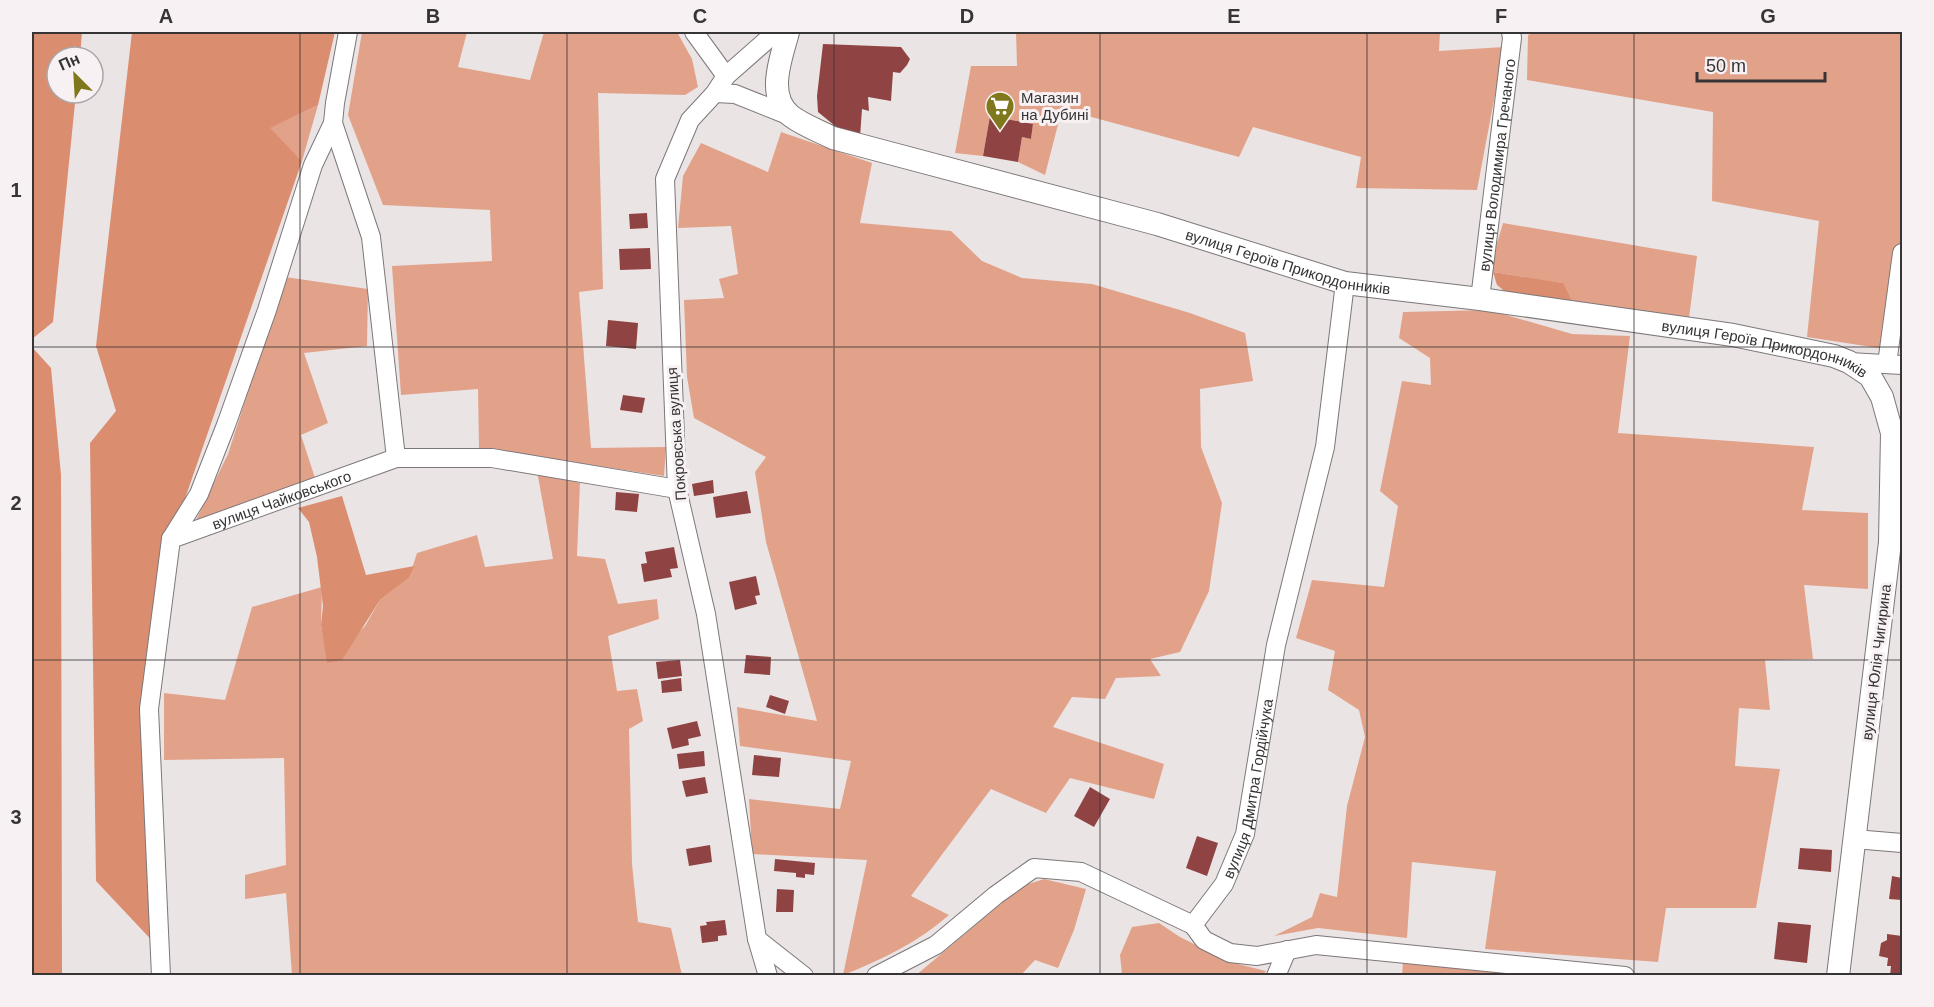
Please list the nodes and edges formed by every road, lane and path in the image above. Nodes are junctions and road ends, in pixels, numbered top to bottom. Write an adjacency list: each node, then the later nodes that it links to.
1 (348, 32): 9 (street)
2 (694, 32): 6 (street)
3 (776, 32): 6 (street, Покровська вулиця)
4 (788, 32): 8 (street)
5 (1511, 32): 12 (street, вулиця Володимира Гречаного)
6 (726, 76): 7 (street, Покровська вулиця)
7 (715, 93): 8 (street); 16 (street, Покровська вулиця)
8 (790, 116): 11 (street, вулиця Героїв Прикордонників)
9 (333, 123): 15 (street); 17 (street)
10 (1902, 253): 14 (street, вулиця Героїв Прикордонників)
11 (1345, 283): 12 (street, вулиця Героїв Прикордонників); 20 (street, вулиця Дмитра Гордійчука)
12 (1480, 299): 13 (street, вулиця Героїв Прикордонників)
13 (1849, 362): 14 (street, вулиця Героїв Прикордонників); 18 (street, вулиця Юлія Чигирина)
14 (1895, 364)
15 (396, 458): 16 (street); 17 (street, вулиця Чайковського)
16 (676, 489): 21 (street, Покровська вулиця)
17 (171, 540): 24 (street)
18 (1854, 839): 19 (street); 30 (street, вулиця Юлія Чигирина)
19 (1902, 843)
20 (1193, 925): 22 (street); 27 (street)
21 (757, 939): 25 (street, Покровська вулиця); 26 (street)
22 (1287, 951): 23 (street); 28 (street)
23 (1593, 974): 29 (street)
24 (161, 975)
25 (768, 975)
26 (804, 975)
27 (876, 975)
28 (1276, 975)
29 (1625, 975)
30 (1838, 975)

